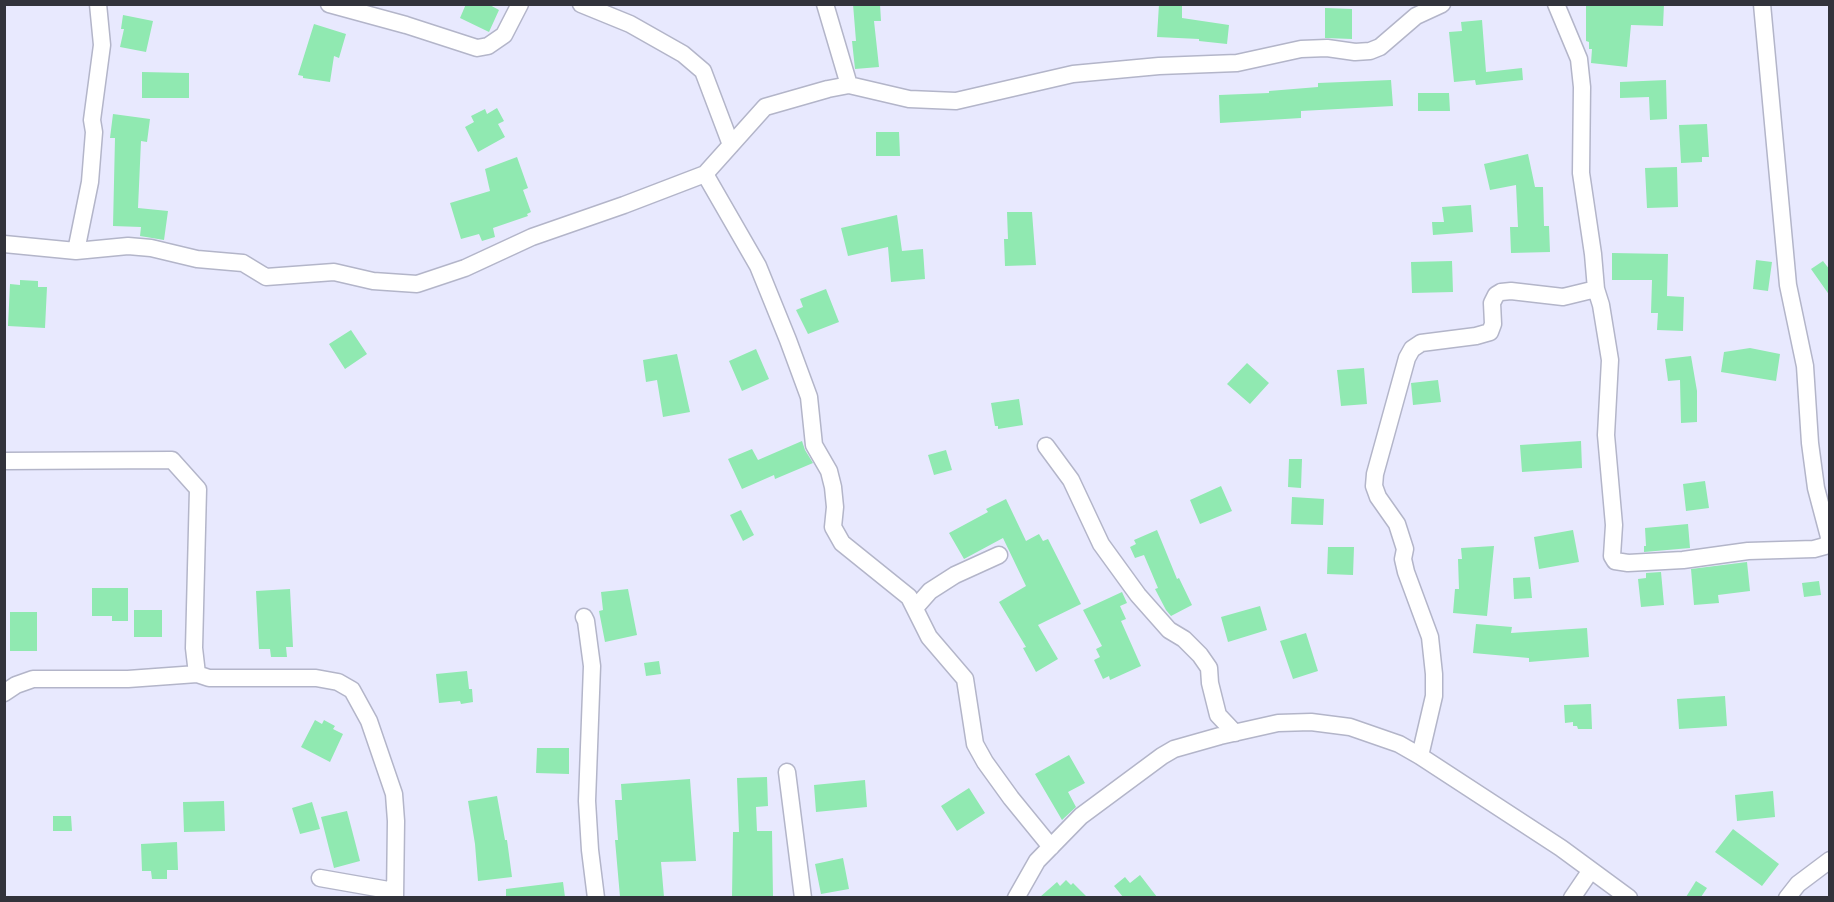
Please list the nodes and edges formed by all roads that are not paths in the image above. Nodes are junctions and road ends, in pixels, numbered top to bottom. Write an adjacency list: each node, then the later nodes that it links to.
1 (98, 4): 14 (street)
2 (329, 4): 3 (street)
3 (520, 4)
4 (581, 4): 11 (street)
5 (825, 4): 10 (street)
6 (1442, 4): 9 (street)
7 (1556, 4): 15 (street)
8 (1762, 4): 15 (street)
9 (1419, 10): 10 (street)
10 (849, 85): 11 (street)
11 (731, 145): 12 (street)
12 (705, 174): 14 (street); 19 (street)
13 (4, 244): 14 (street)
14 (76, 251)
15 (1596, 289): 24 (street)
16 (1046, 446): 23 (street)
17 (4, 461): 21 (street)
18 (999, 555): 19 (street)
19 (915, 608): 26 (street)
20 (584, 617): 31 (street)
21 (197, 674): 22 (street); 30 (street)
22 (4, 693)
23 (1235, 733): 24 (street); 26 (street)
24 (1420, 756): 28 (street)
25 (786, 772): 32 (street)
26 (1051, 847): 33 (street)
27 (1830, 860): 36 (street)
28 (1591, 870): 34 (street); 35 (street)
29 (320, 878): 30 (street)
30 (394, 894)
31 (596, 897)
32 (803, 897)
33 (1016, 897)
34 (1572, 897)
35 (1629, 897)
36 (1787, 897)

